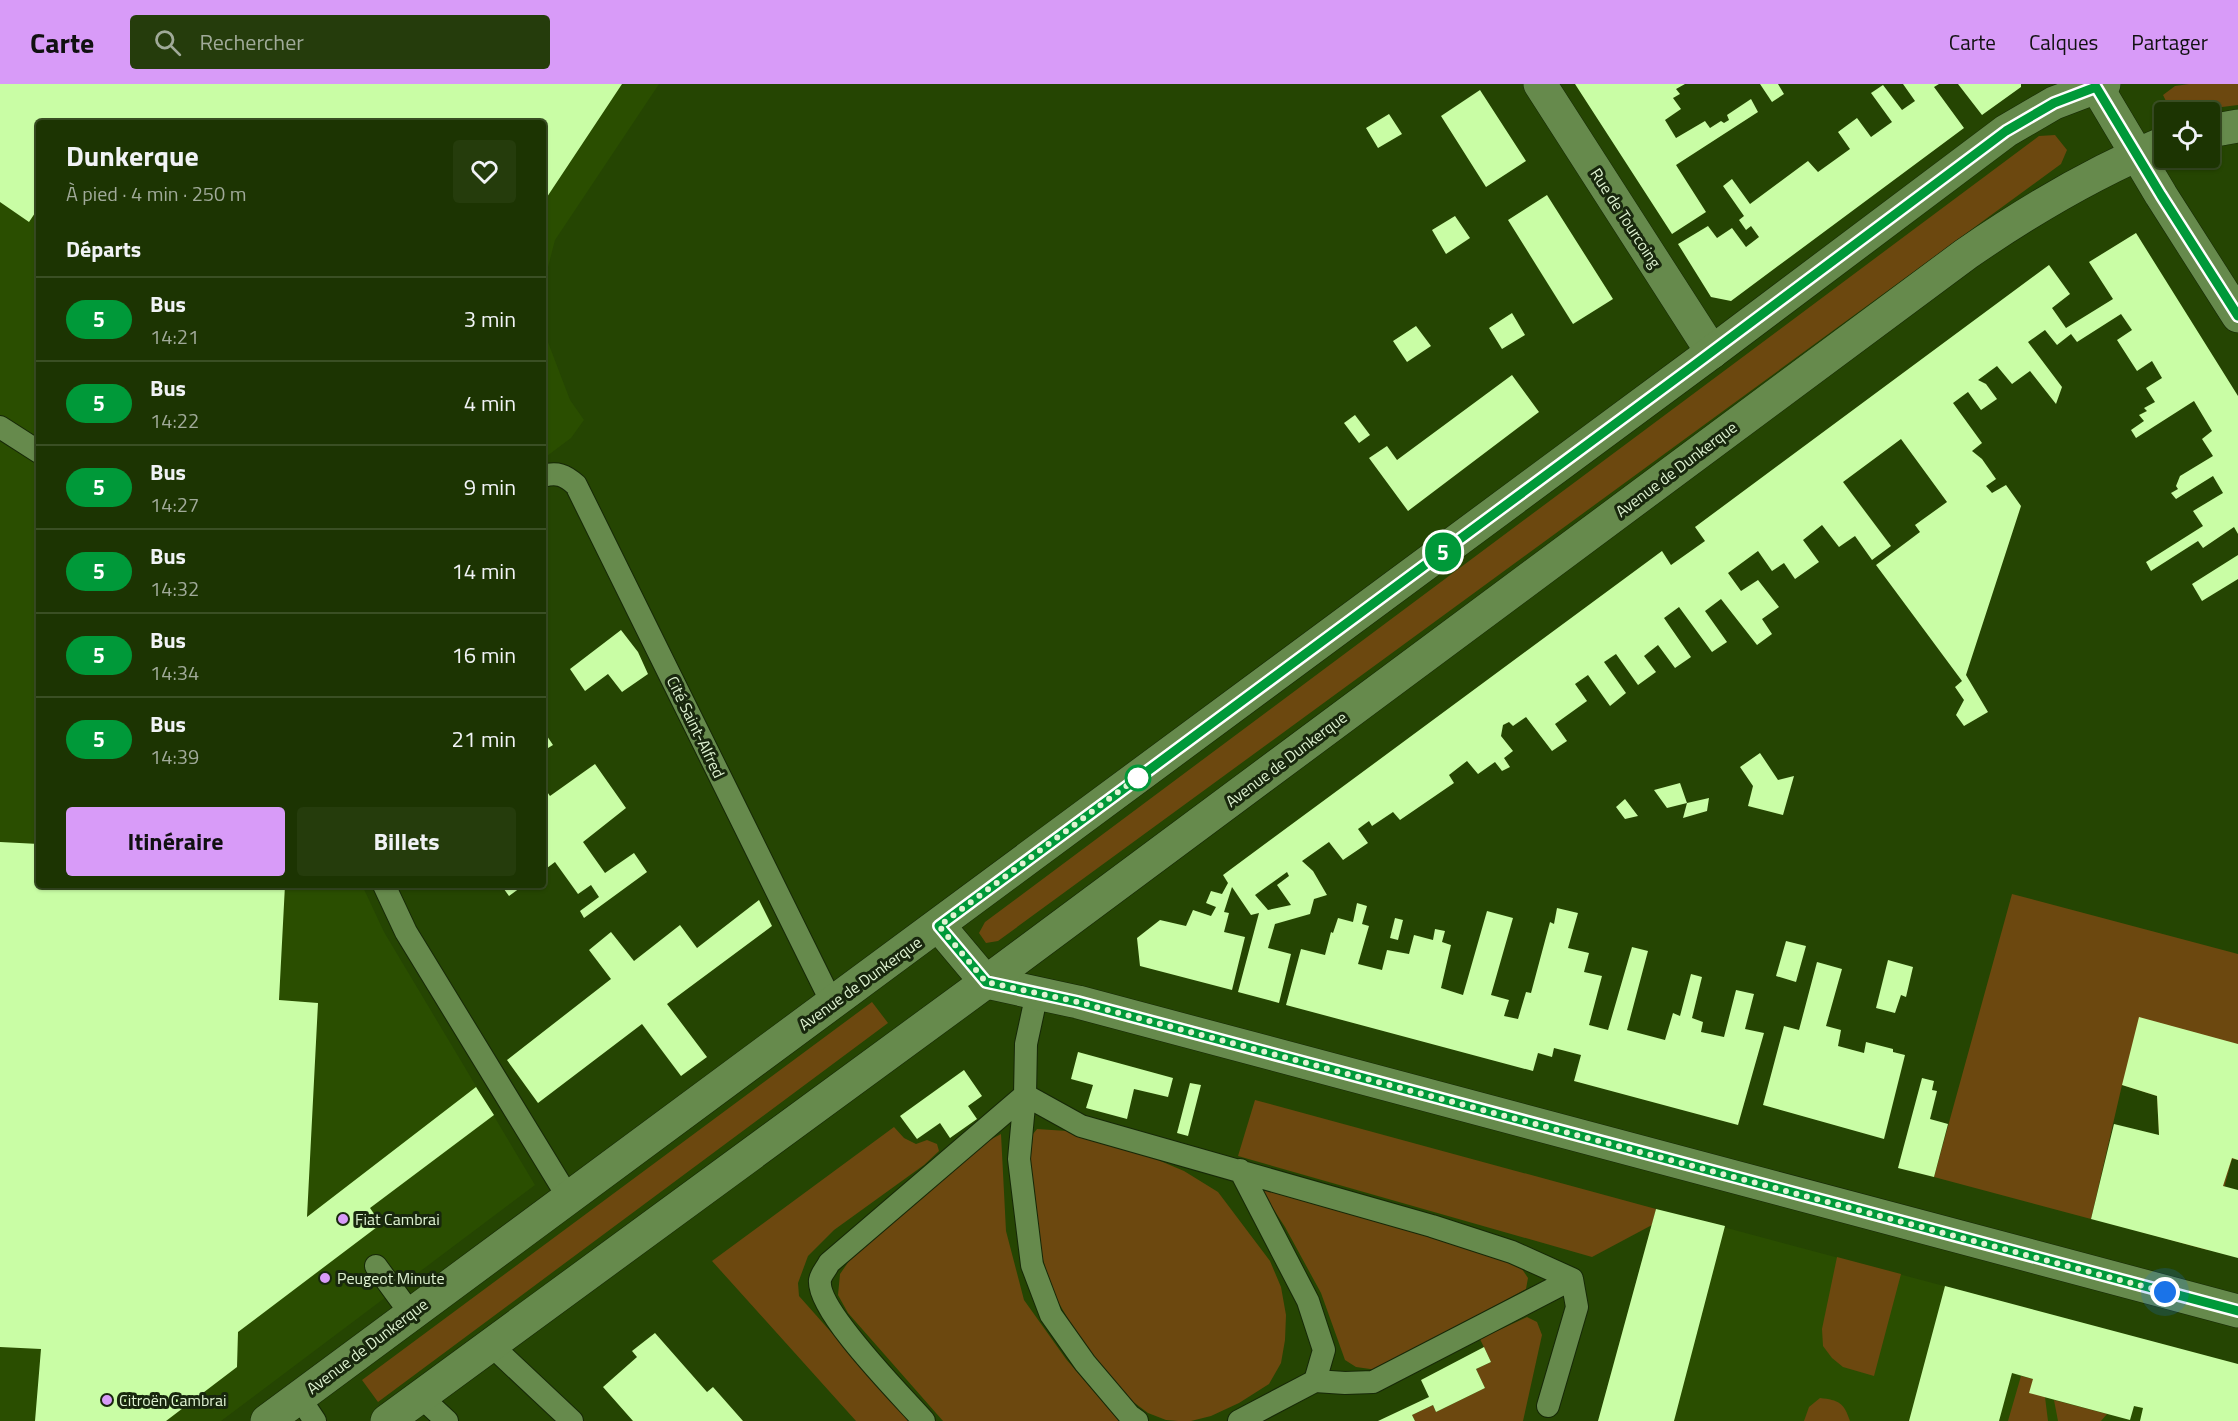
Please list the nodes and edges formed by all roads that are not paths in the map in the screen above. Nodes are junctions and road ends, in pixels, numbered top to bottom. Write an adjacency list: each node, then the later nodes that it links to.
1 (1540, 84): 7 (main road, Rue de Tourcoing)
2 (2098, 85): 5 (main road); 7 (main road, Avenue de Dunkerque)
3 (2238, 126): 4 (main road)
4 (2220, 129)
5 (2151, 148): 6 (main road); 13 (main road, Avenue de Dunkerque)
6 (2238, 316)
7 (1712, 352): 12 (main road, Avenue de Dunkerque)
8 (0, 428): 9 (lane)
9 (36, 450)
10 (546, 475): 15 (lane, Cité Saint-Alfred)
11 (385, 888): 18 (lane)
12 (939, 926): 13 (main road); 15 (main road, Avenue de Dunkerque)
13 (986, 982): 14 (main road); 23 (main road, Avenue de Dunkerque)
14 (1037, 993): 16 (lane); 21 (main road)
15 (832, 1003): 18 (main road, Avenue de Dunkerque)
16 (1024, 1095): 17 (lane); 32 (lane); 33 (lane)
17 (1240, 1170): 20 (lane); 24 (lane)
18 (568, 1197): 22 (main road, Avenue de Dunkerque)
19 (376, 1266): 22 (lane)
20 (1572, 1279): 24 (lane); 26 (lane)
21 (2238, 1311)
22 (411, 1314): 27 (main road, Avenue de Dunkerque)
23 (490, 1345): 25 (main road, Avenue de Dunkerque); 31 (lane)
24 (1315, 1380): 34 (lane)
25 (420, 1396): 29 (main road, Avenue de Dunkerque); 30 (lane)
26 (1548, 1406)
27 (307, 1409): 28 (main road, Avenue de Dunkerque)
28 (267, 1421)
29 (387, 1421)
30 (447, 1421)
31 (572, 1421)
32 (924, 1421)
33 (1137, 1421)
34 (1239, 1421)

